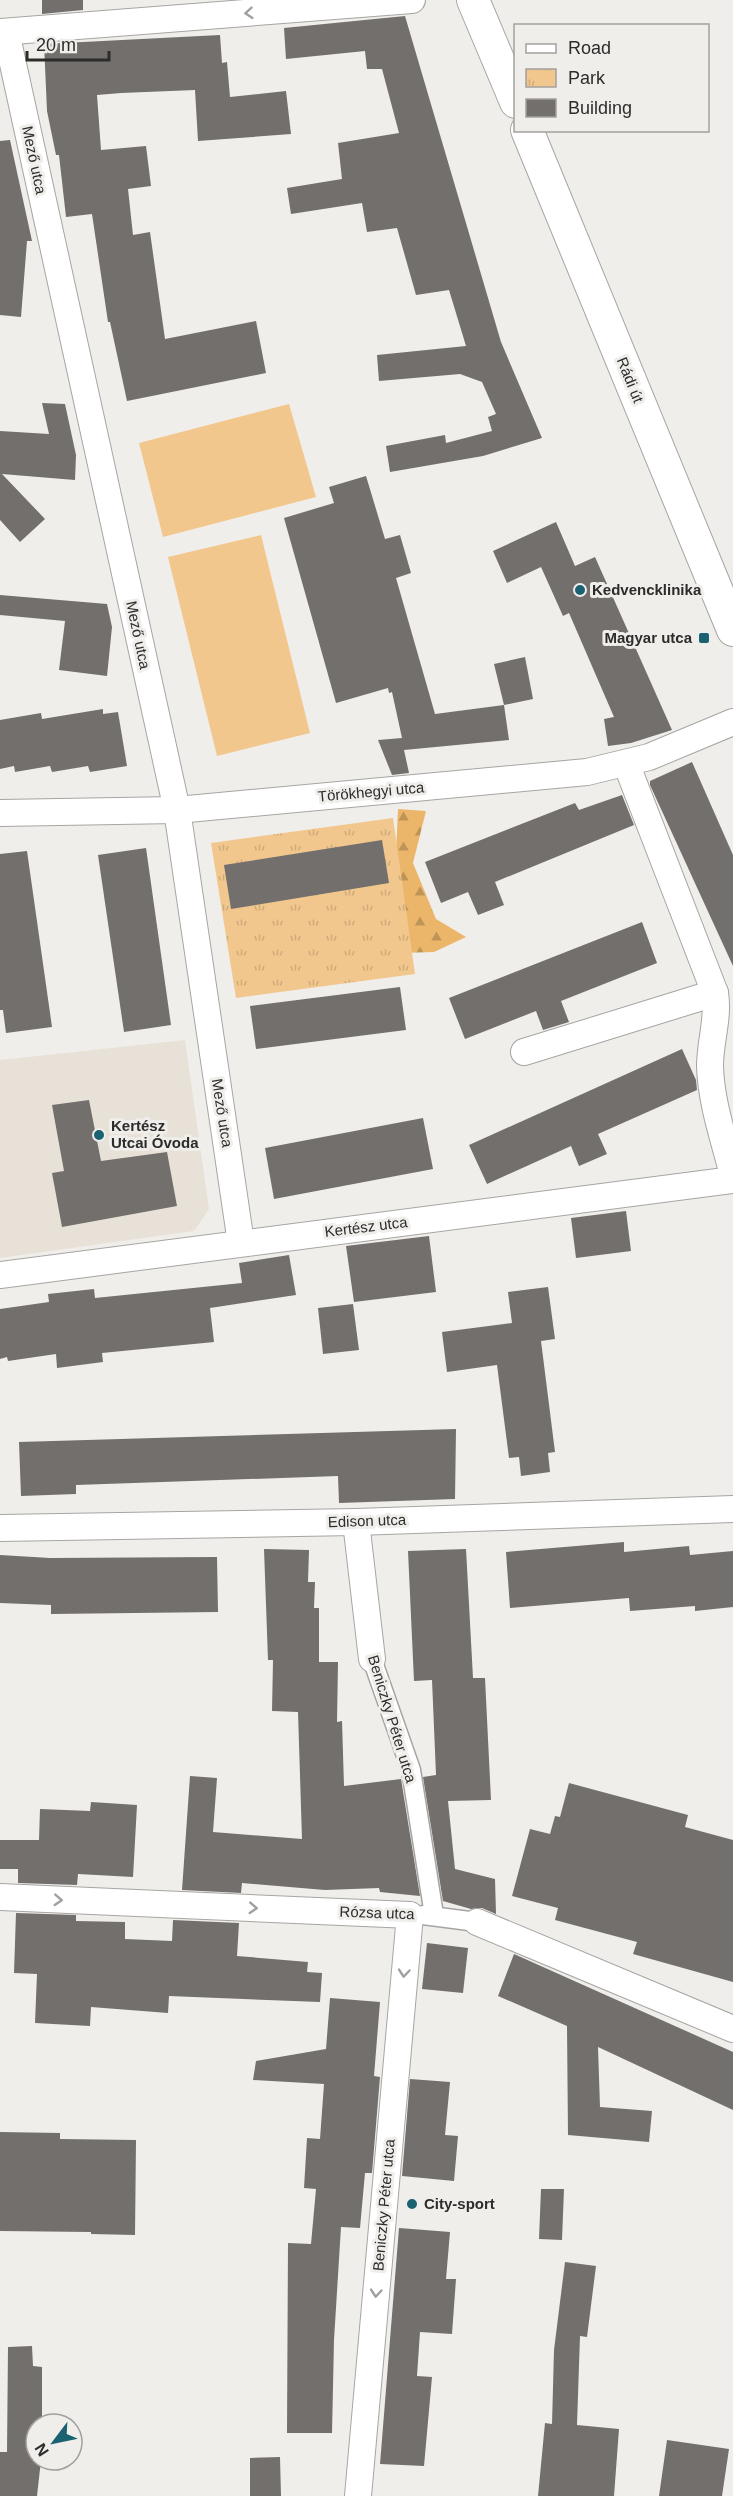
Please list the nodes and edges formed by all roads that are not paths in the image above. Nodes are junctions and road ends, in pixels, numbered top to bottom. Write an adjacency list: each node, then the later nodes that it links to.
1 (412, 0): 3 (street, one-way to 3)
2 (473, 0): 4 (street)
3 (3, 32): 9 (street, Mező utca)
4 (514, 97)
5 (528, 132): 6 (street, Rádi út)
6 (733, 630)
7 (733, 722): 8 (street, Törökhegyi utca)
8 (626, 763): 9 (street, Törökhegyi utca); 11 (street)
9 (177, 810): 10 (street, Törökhegyi utca); 15 (street, Mező utca)
10 (0, 813)
11 (714, 993): 12 (street); 13 (street)
12 (524, 1052)
13 (733, 1175)
14 (733, 1180): 15 (street, Kertész utca)
15 (241, 1243): 16 (street, Kertész utca)
16 (0, 1275)
17 (733, 1509): 18 (street, Edison utca)
18 (356, 1522): 19 (street, Edison utca); 20 (street, Beniczky Péter utca)
19 (0, 1528)
20 (372, 1659): 22 (street, Beniczky Péter utca)
21 (0, 1897): 22 (street, Rózsa utca, one-way to 22)
22 (422, 1915): 23 (street, Rózsa utca); 25 (street, Beniczky Péter utca, one-way to 25)
23 (477, 1922): 24 (street, Rózsa utca)
24 (733, 2029)
25 (358, 2496)

